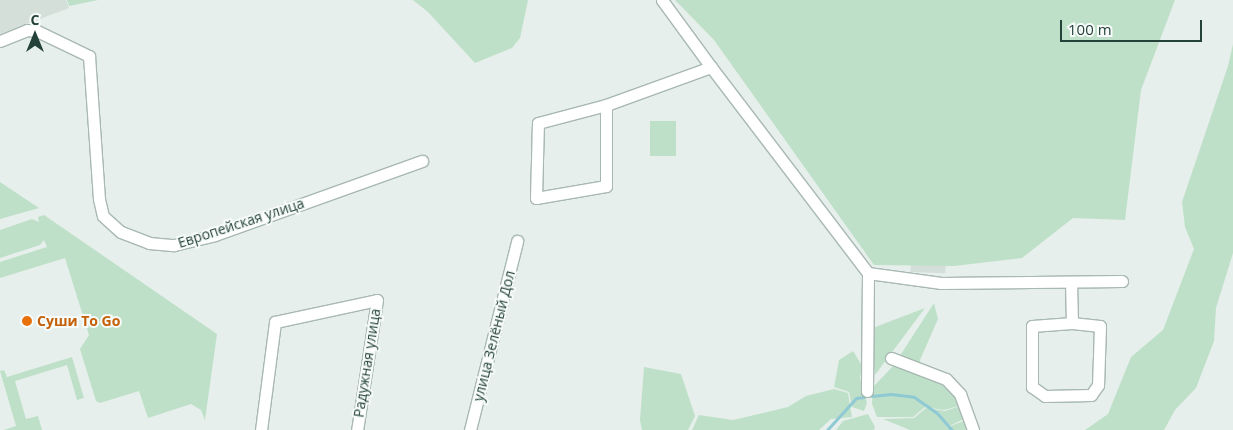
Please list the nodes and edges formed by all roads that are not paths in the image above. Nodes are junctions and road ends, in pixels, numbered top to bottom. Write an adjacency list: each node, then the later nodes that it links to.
1 (662, 0): 3 (street)
2 (0, 40): 5 (street, Европейская улица)
3 (711, 67): 4 (street); 7 (street)
4 (606, 105): 4 (street)
5 (422, 161)
6 (517, 241): 15 (street, улица Зелёный Дол)
7 (868, 273): 9 (street); 12 (street)
8 (1122, 281): 9 (street)
9 (1071, 282): 10 (street)
10 (1072, 324): 10 (street)
11 (891, 358): 16 (street)
12 (867, 391)
13 (261, 430): 14 (street, Радужная улица)
14 (357, 430)
15 (470, 430)
16 (973, 430)

